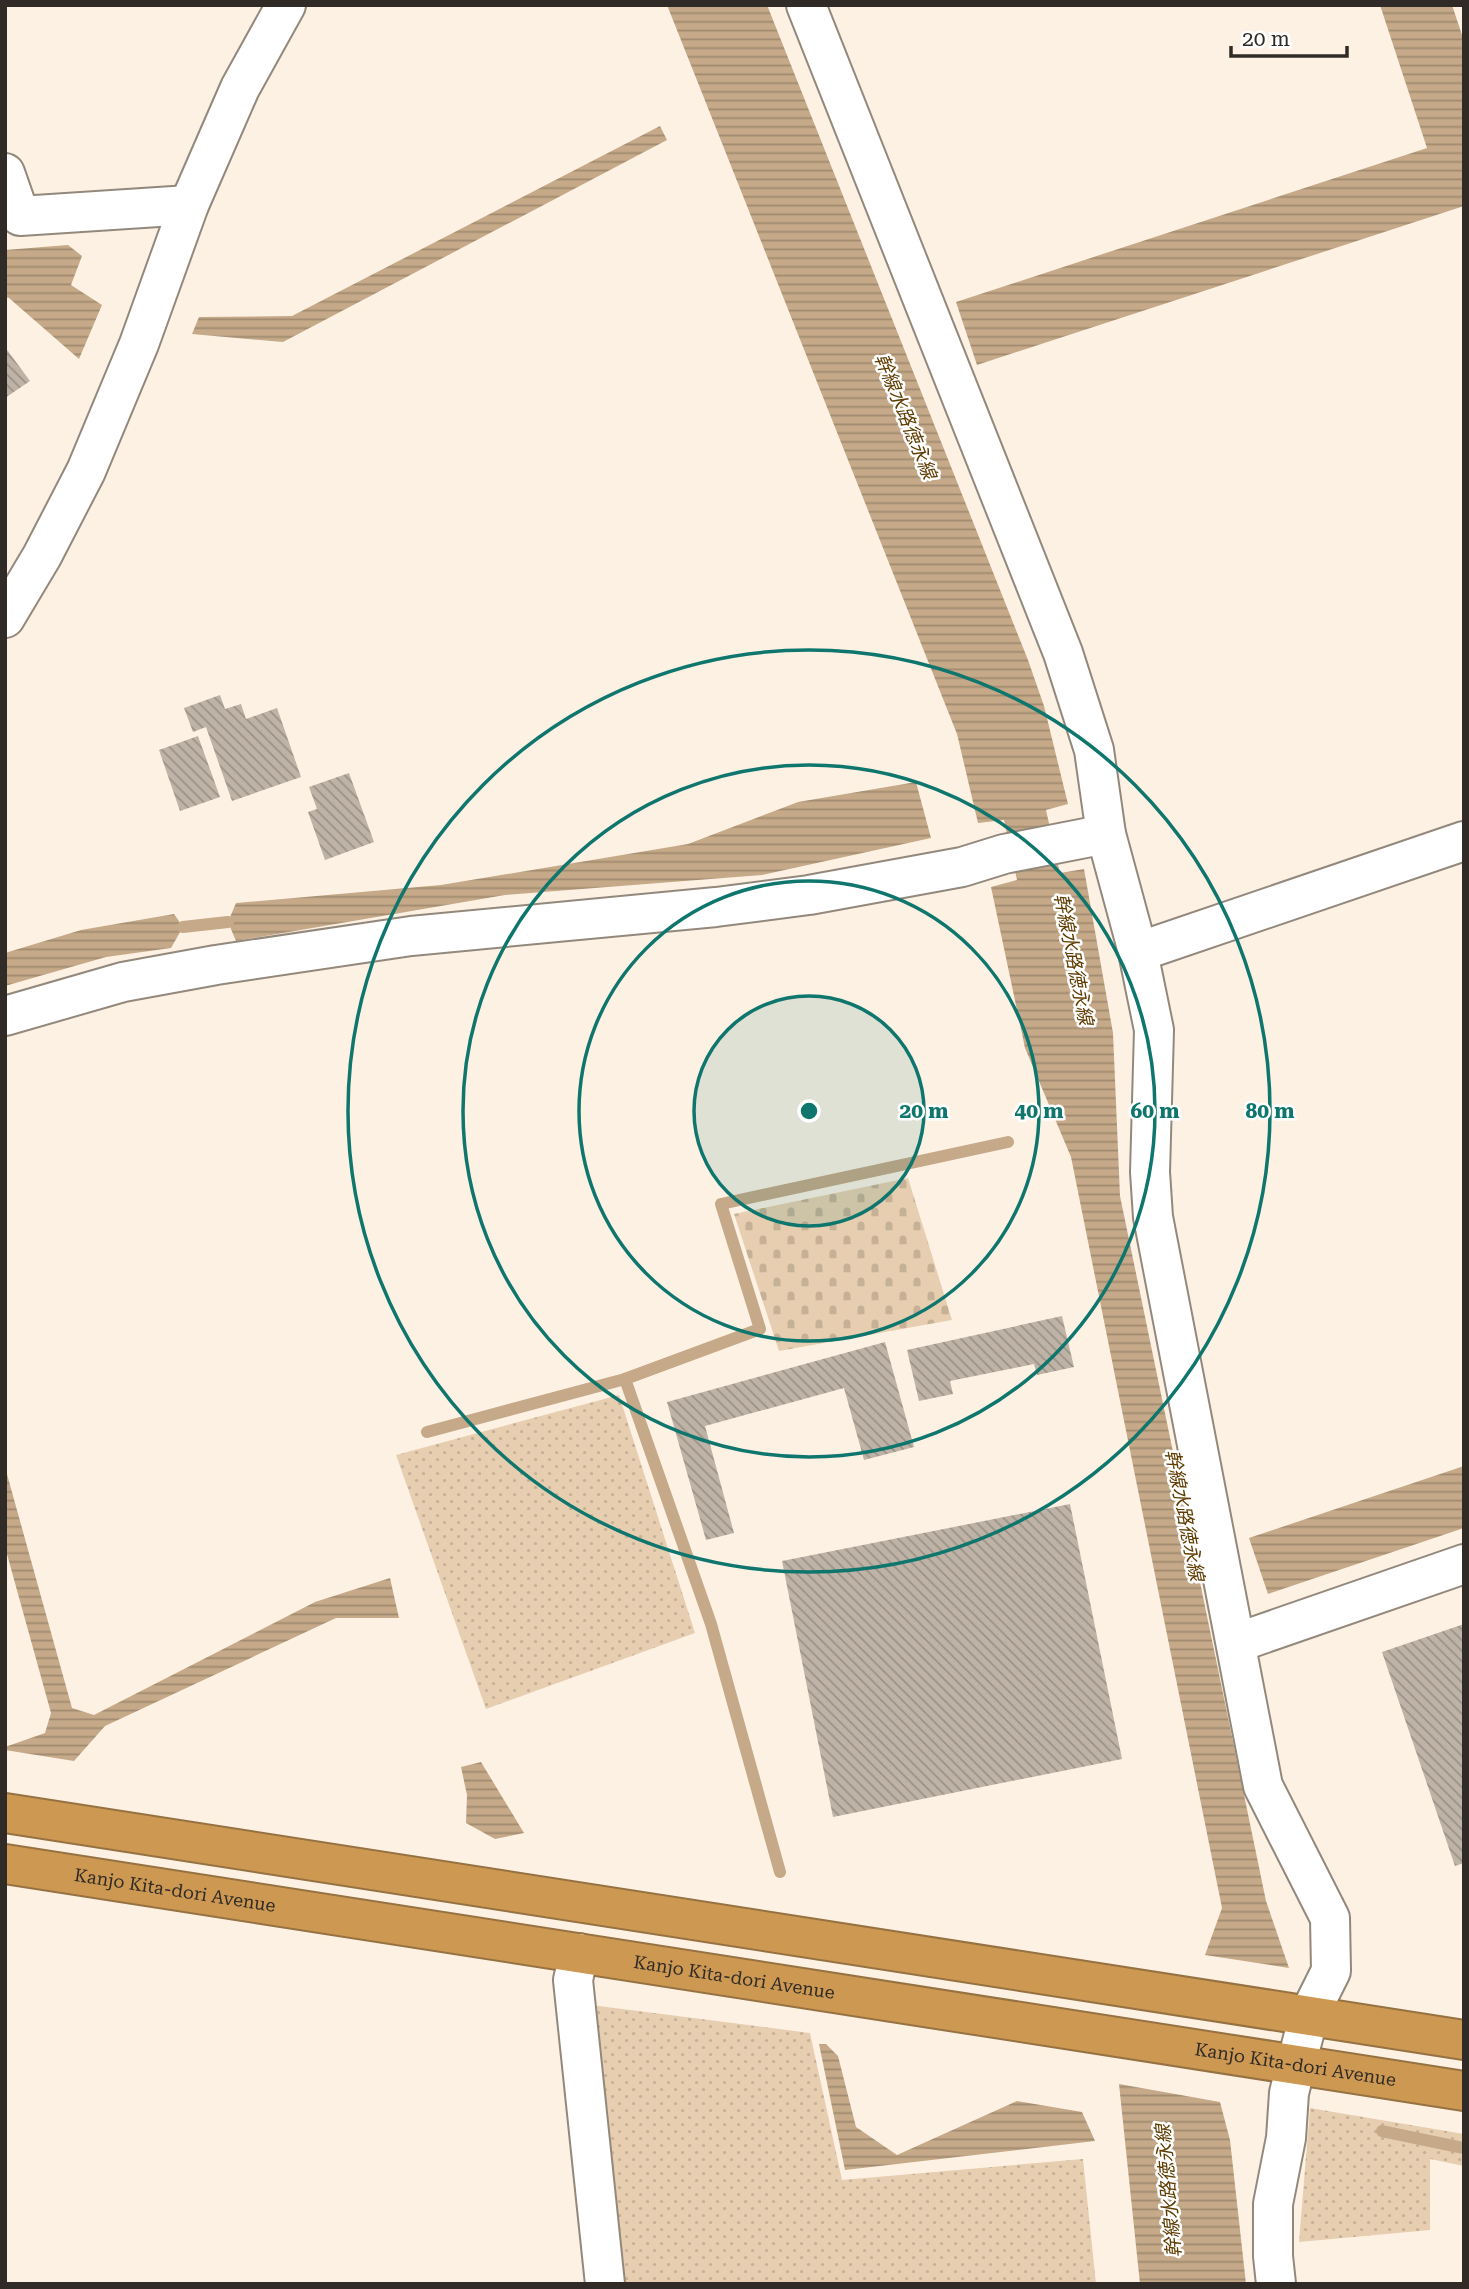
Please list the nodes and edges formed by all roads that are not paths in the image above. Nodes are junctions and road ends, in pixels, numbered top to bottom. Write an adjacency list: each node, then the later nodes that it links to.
1 (286, 5): 4 (street)
2 (806, 5): 7 (street)
3 (5, 173): 5 (street)
4 (188, 205): 5 (street); 6 (street)
5 (13, 220)
6 (5, 618)
7 (1106, 834): 9 (street); 10 (street)
8 (1464, 841): 9 (street)
9 (1138, 951): 12 (street)
10 (5, 1016)
11 (1464, 1564): 12 (street)
12 (1236, 1643): 16 (street)
13 (5, 1813): 16 (highway)
14 (5, 1864): 15 (highway, Kanjo Kita-dori Avenue)
15 (579, 1953): 18 (highway, Kanjo Kita-dori Avenue); 20 (street)
16 (1309, 2015): 17 (highway); 18 (street)
17 (1464, 2040)
18 (1296, 2065): 19 (highway, Kanjo Kita-dori Avenue); 21 (street)
19 (1464, 2091)
20 (605, 2284)
21 (1276, 2284)

